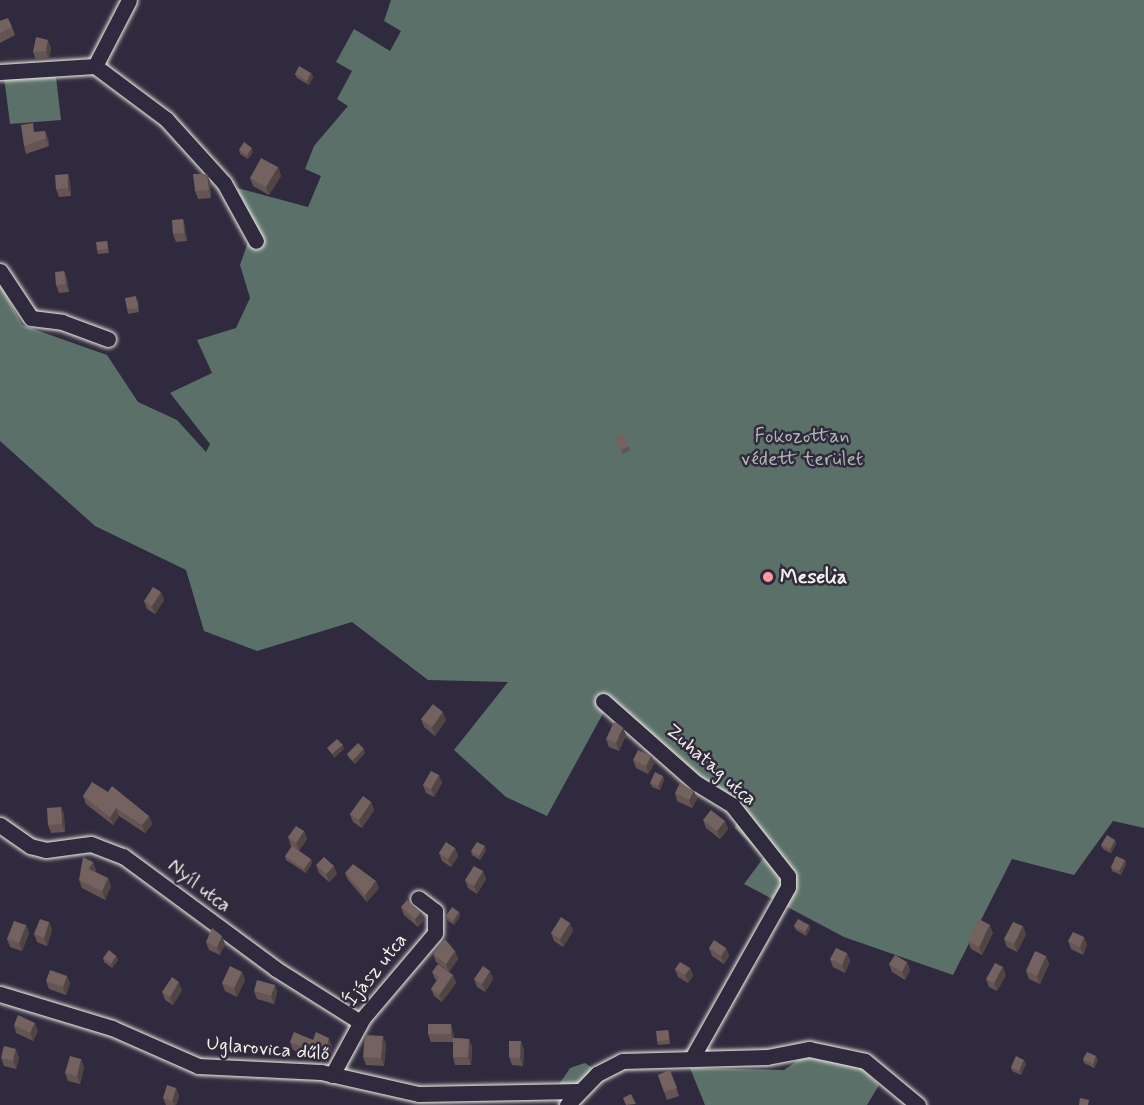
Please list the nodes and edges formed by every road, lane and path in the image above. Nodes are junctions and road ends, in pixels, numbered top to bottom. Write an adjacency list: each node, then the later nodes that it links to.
1 (129, 0): 2 (street)
2 (95, 66): 3 (street); 4 (street)
3 (0, 72)
4 (256, 241)
5 (0, 272): 6 (street)
6 (108, 339)
7 (603, 701): 12 (street, Zuhatag utca)
8 (0, 825): 11 (street, Nyíl utca)
9 (418, 898): 11 (street, Íjász utca)
10 (0, 994): 13 (street, Uglarovica dűlő)
11 (360, 1022): 13 (street, Íjász utca)
12 (692, 1058): 14 (street); 16 (street)
13 (332, 1074): 14 (street, Uglarovica dűlő)
14 (578, 1091): 15 (street)
15 (567, 1105)
16 (918, 1105)

